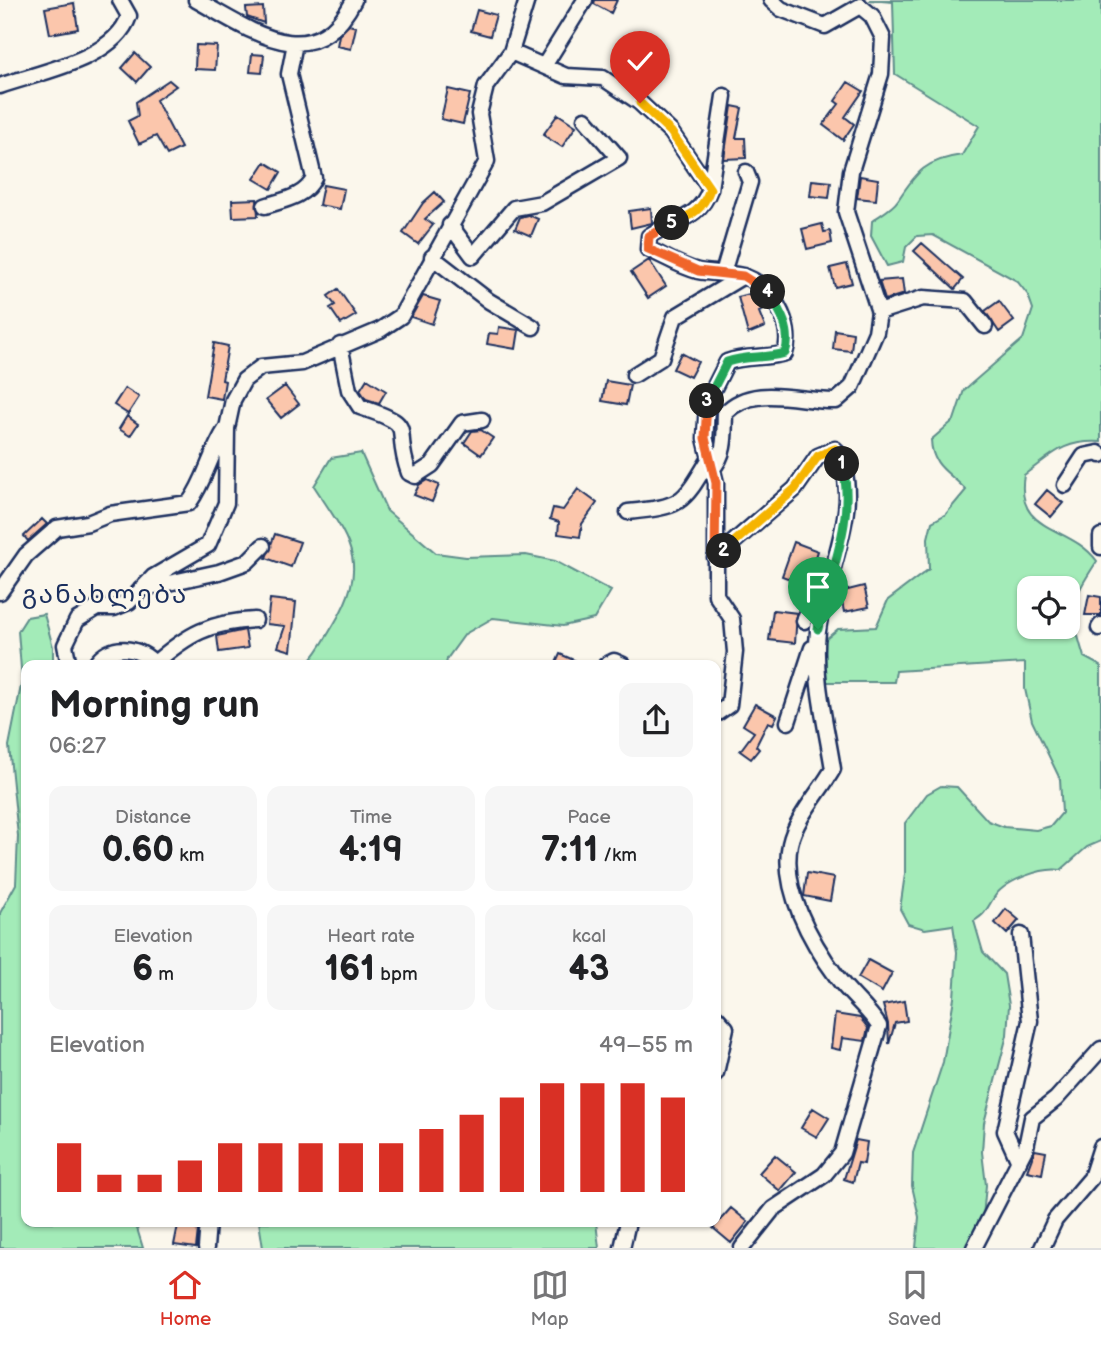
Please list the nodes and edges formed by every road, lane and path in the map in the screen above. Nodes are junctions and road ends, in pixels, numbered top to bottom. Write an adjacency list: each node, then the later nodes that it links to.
1 (120, 0): 11 (street)
2 (196, 0): 7 (street)
3 (354, 0): 8 (street)
4 (527, 0): 9 (street)
5 (585, 0): 10 (street)
6 (771, 0): 21 (street)
7 (212, 4): 8 (street)
8 (295, 43): 16 (street)
9 (511, 52): 10 (street); 17 (street)
10 (544, 66): 15 (street)
11 (0, 86)
12 (724, 96): 15 (street)
13 (585, 119): 17 (street)
14 (746, 172): 19 (street)
15 (710, 189): 19 (street)
16 (265, 206)
17 (450, 225): 18 (street)
18 (432, 257): 23 (street); 24 (street)
19 (723, 274): 20 (street)
20 (743, 276): 25 (street); 29 (street)
21 (879, 312): 22 (street); 29 (street)
22 (985, 326)
23 (533, 327)
24 (340, 345): 26 (street); 27 (street)
25 (634, 375)
26 (482, 420)
27 (227, 428): 37 (street); 38 (street)
28 (1101, 455): 30 (street)
29 (711, 463): 31 (street); 36 (street)
30 (1065, 485)
31 (628, 513)
32 (1101, 536): 35 (street)
33 (842, 539): 36 (street); 40 (street); 41 (street)
34 (263, 546): 37 (street)
35 (1101, 547)
36 (715, 558): 46 (street)
37 (141, 589): 42 (street)
38 (0, 592)
39 (255, 620): 45 (street)
40 (804, 621)
41 (818, 629): 47 (street); 58 (street)
42 (68, 660)
43 (99, 660): 44 (street)
44 (148, 660)
45 (159, 660)
46 (722, 706)
47 (788, 722)
48 (1021, 935): 53 (street)
49 (721, 1022): 51 (street)
50 (1101, 1049): 53 (street)
51 (721, 1050)
52 (1101, 1147): 60 (street)
53 (1020, 1162): 59 (street)
54 (208, 1227): 56 (street)
55 (627, 1227): 57 (street)
56 (206, 1248)
57 (622, 1248)
58 (742, 1248)
59 (974, 1248)
60 (1042, 1248)

